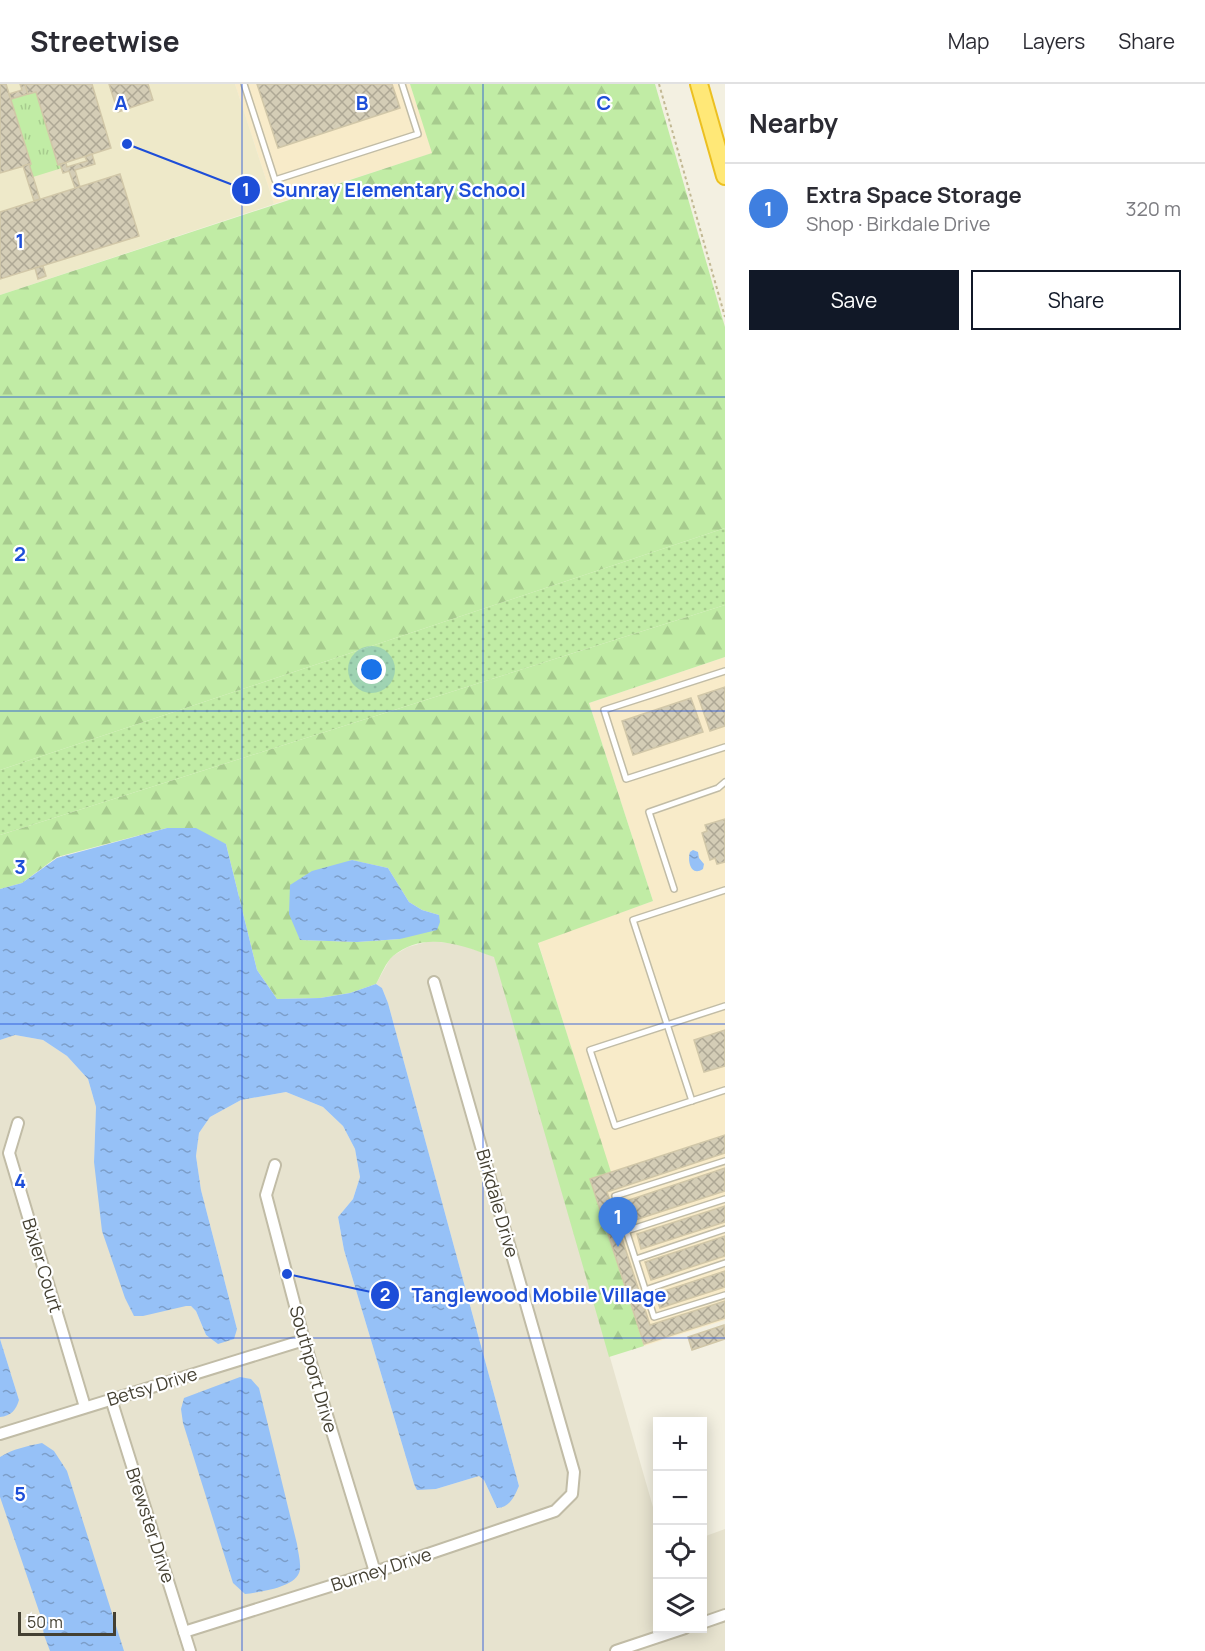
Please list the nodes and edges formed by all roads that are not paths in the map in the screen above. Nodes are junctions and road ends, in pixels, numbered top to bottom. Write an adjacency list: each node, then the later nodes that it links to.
1 (244, 84): 2 (lane)
2 (402, 84)
3 (699, 84): 4 (highway)
4 (725, 176)
5 (725, 671): 6 (lane)
6 (725, 747)
7 (725, 782): 8 (lane)
8 (718, 788): 9 (lane); 10 (lane)
9 (725, 791)
10 (674, 889)
11 (725, 890): 14 (lane)
12 (435, 982): 31 (street, Birkdale Drive)
13 (725, 1006): 14 (lane)
14 (667, 1025): 16 (lane); 16 (lane)
15 (725, 1090): 16 (lane)
16 (692, 1101)
17 (18, 1123): 29 (street, Bixler Court)
18 (725, 1161): 22 (lane)
19 (275, 1165): 27 (street, Southport Drive)
20 (725, 1199): 22 (lane)
21 (725, 1229): 23 (lane)
22 (626, 1231): 23 (lane)
23 (636, 1259): 25 (lane)
24 (725, 1263): 25 (lane)
25 (645, 1290): 26 (lane)
26 (725, 1295)
27 (304, 1340): 28 (street, Betsy Drive); 32 (street, Southport Drive)
28 (111, 1399): 29 (street, Betsy Drive); 35 (street, Brewster Drive)
29 (85, 1407): 30 (street, Betsy Drive)
30 (0, 1434)
31 (572, 1494): 32 (street, Burney Drive)
32 (375, 1572): 35 (street, Burney Drive)
33 (725, 1615): 34 (street)
34 (707, 1621)
35 (184, 1632): 37 (street, Brewster Drive)
36 (672, 1633): 38 (street)
37 (190, 1651)
38 (616, 1651)

